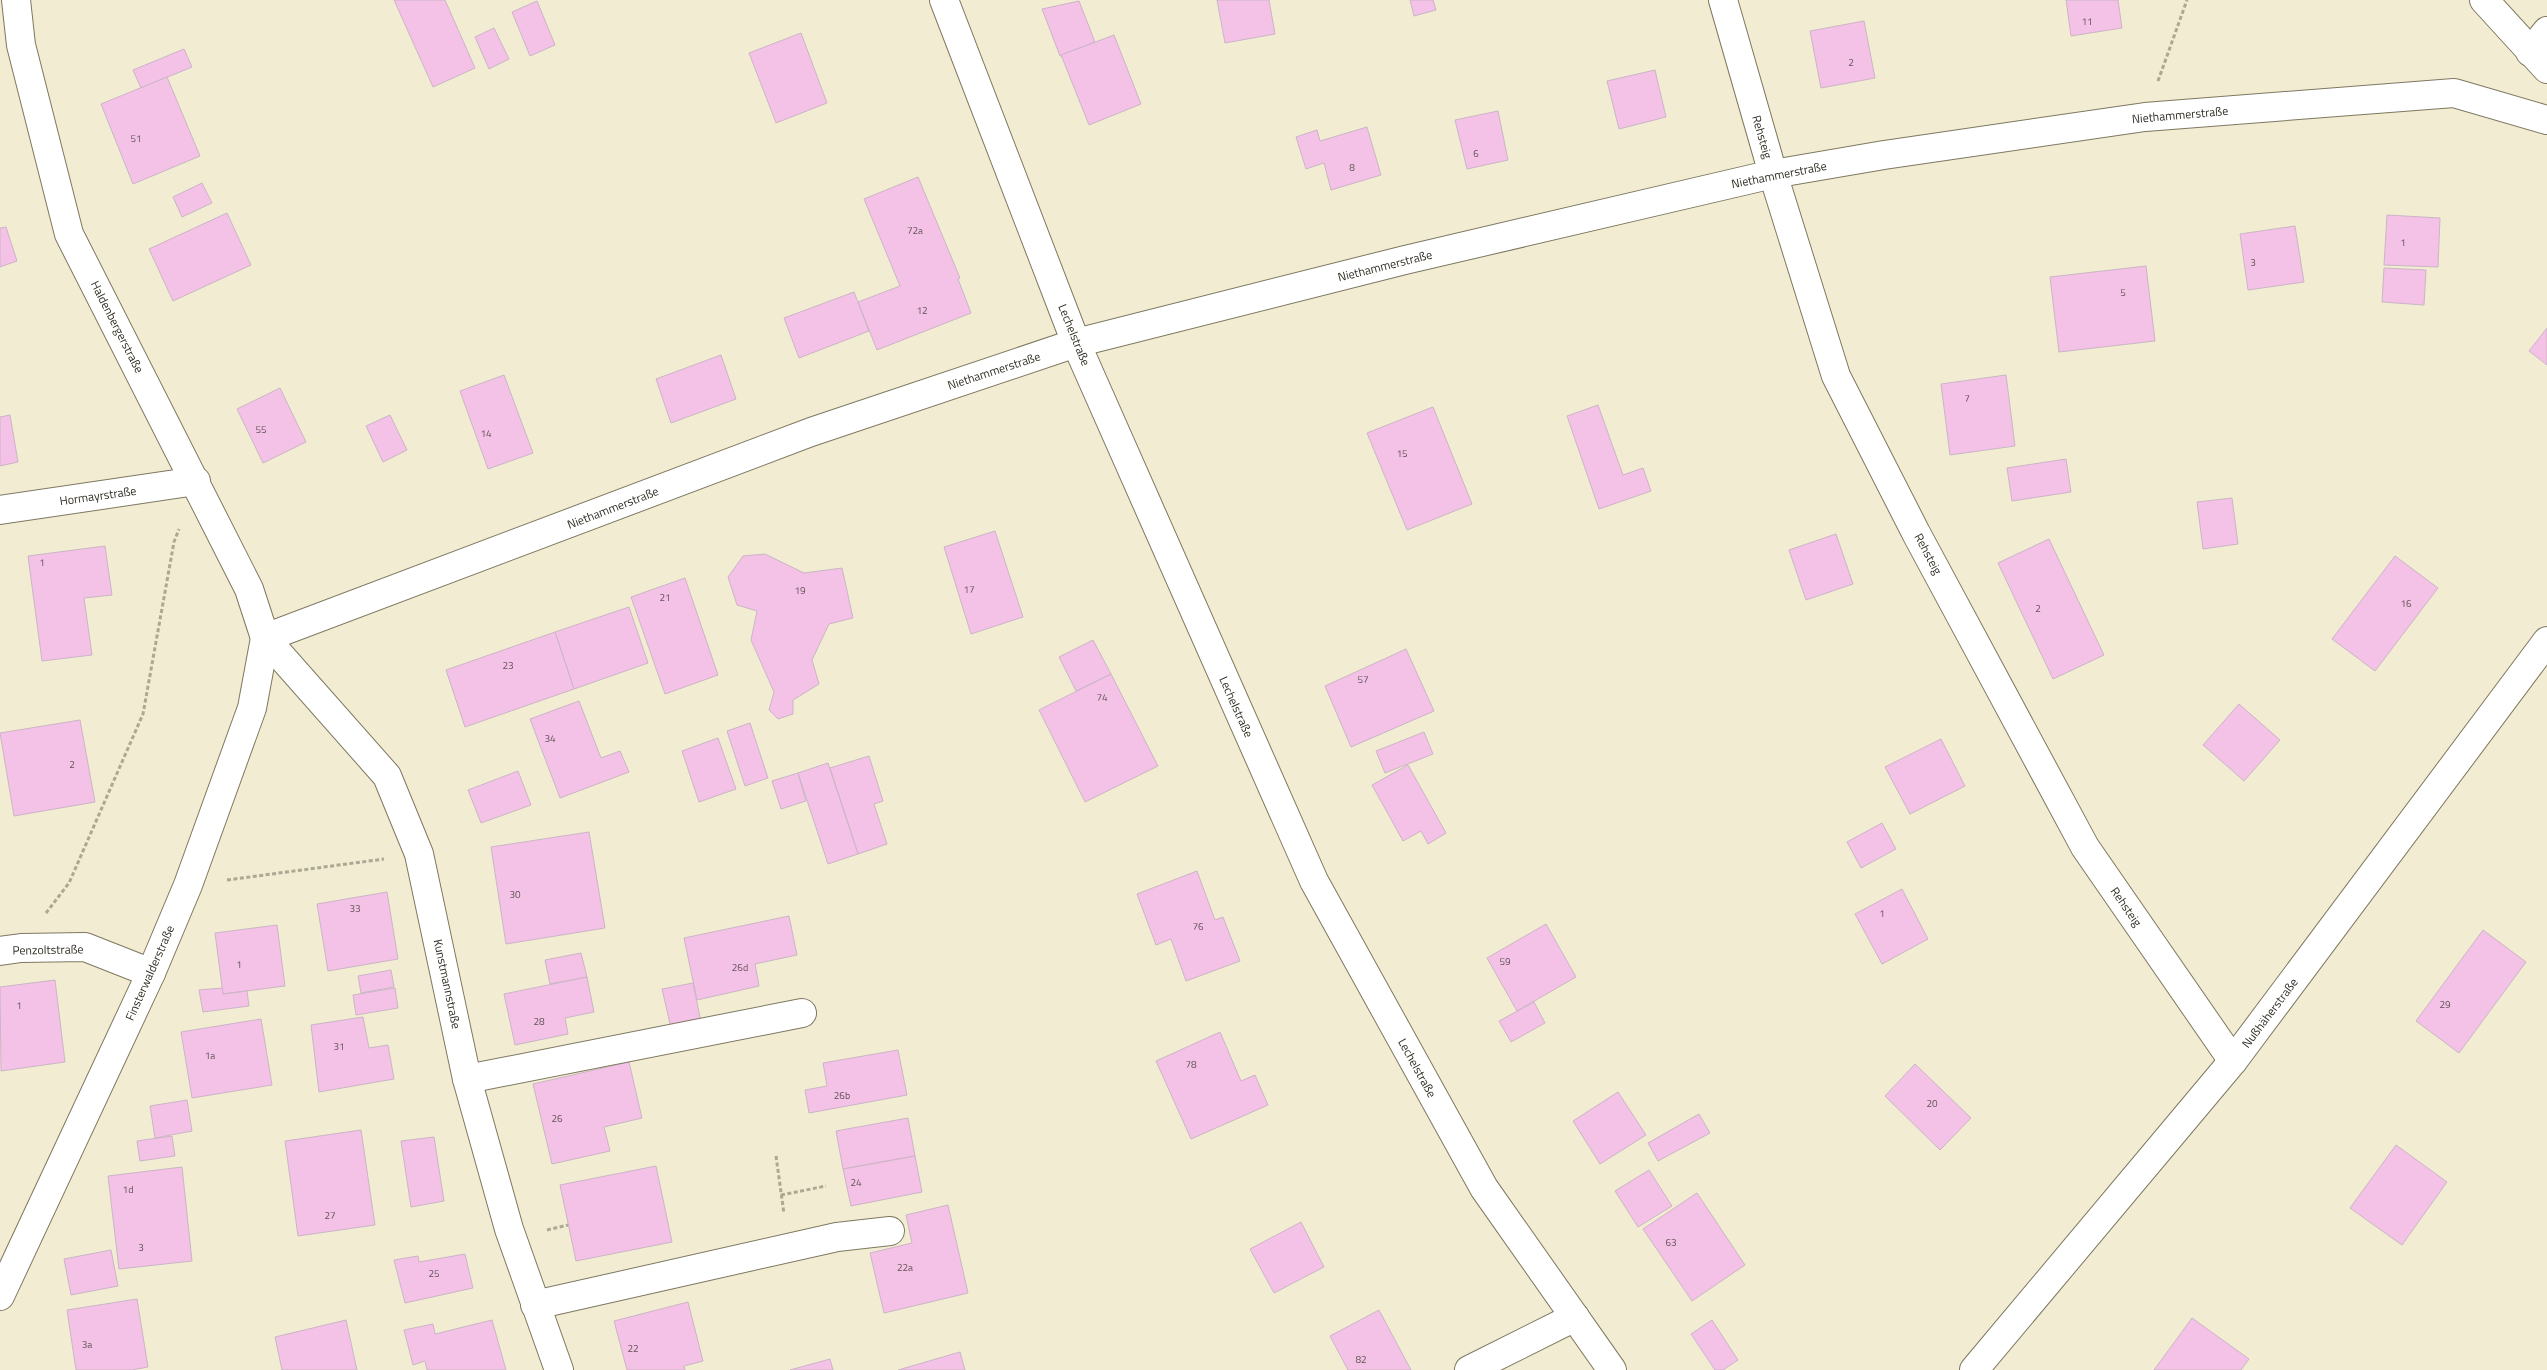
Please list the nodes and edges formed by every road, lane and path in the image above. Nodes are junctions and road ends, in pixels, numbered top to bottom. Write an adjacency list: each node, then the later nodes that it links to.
1 (16, 0): 11 (street, Haldenbergerstraße)
2 (944, 0): 10 (street, Lechelstraße)
3 (1723, 0): 9 (street, Rehsteig)
4 (2186, 0): 7 (path)
5 (2484, 0): 6 (street)
6 (2541, 51)
7 (2145, 117): 8 (street, Niethammerstraße); 9 (street, Niethammerstraße)
8 (2547, 120)
9 (1773, 174): 10 (street, Niethammerstraße); 20 (street, Rehsteig)
10 (1076, 343): 13 (street, Niethammerstraße); 29 (street, Lechelstraße)
11 (196, 481): 12 (street, Hormayrstraße); 13 (street, Haldenbergerstraße); 17 (path)
12 (0, 510)
13 (265, 638): 15 (street, Kunstmannstraße); 16 (street, Finsterwalderstraße)
14 (2547, 641): 20 (street, Nußhäherstraße)
15 (419, 854): 16 (path); 21 (street, Kunstmannstraße)
16 (188, 885): 18 (street, Finsterwalderstraße)
17 (10, 950): 18 (street, Penzoltstraße)
18 (151, 973): 27 (street, Finsterwalderstraße)
19 (802, 1013): 21 (street)
20 (2233, 1061): 33 (street, Nußhäherstraße)
21 (467, 1079): 28 (street, Kunstmannstraße)
22 (826, 1186): 23 (path)
23 (781, 1195)
24 (568, 1225): 26 (path)
25 (890, 1231): 28 (street)
26 (538, 1232)
27 (0, 1296)
28 (536, 1305): 30 (street, Kunstmannstraße)
29 (1574, 1317): 31 (street); 32 (street, Lechelstraße)
30 (559, 1370)
31 (1469, 1370)
32 (1612, 1370)
33 (1974, 1370)

